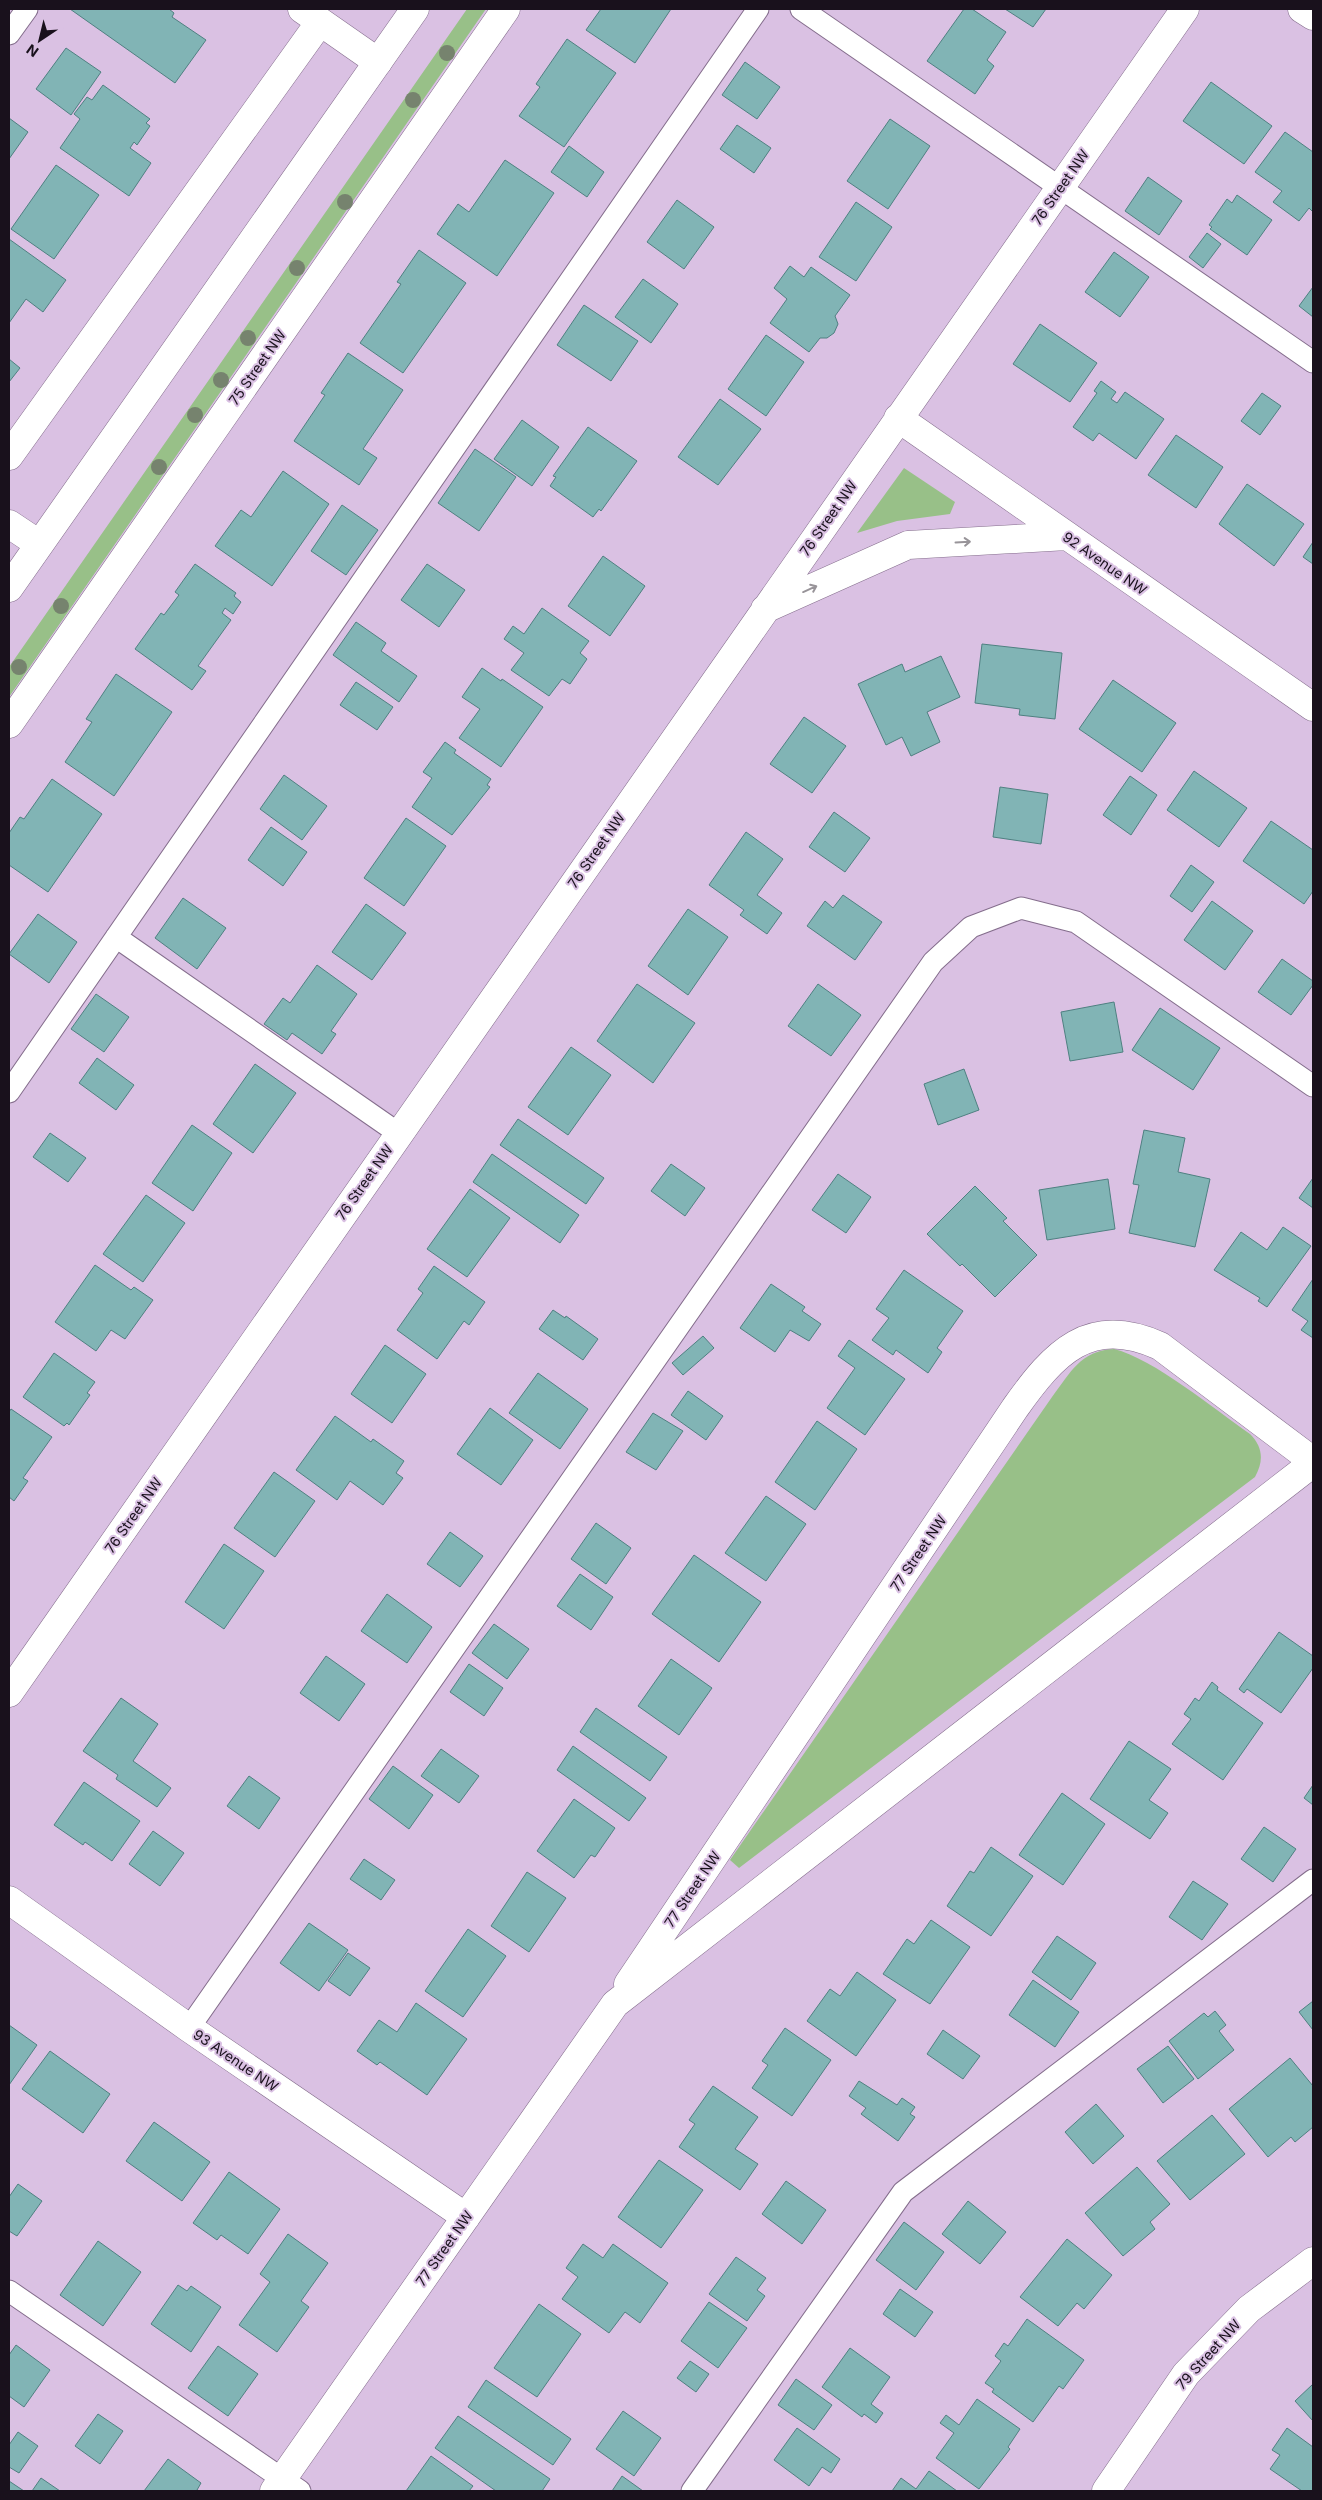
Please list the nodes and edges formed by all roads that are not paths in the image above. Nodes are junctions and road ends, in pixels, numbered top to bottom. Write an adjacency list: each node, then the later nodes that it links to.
1 (27, 9): 10 (lane)
2 (415, 9): 11 (street)
3 (506, 9): 22 (street, 75 Street NW)
4 (758, 9): 23 (lane)
5 (801, 9): 12 (lane)
6 (1185, 9): 12 (street, 76 Street NW)
7 (1302, 9): 9 (street)
8 (311, 15): 11 (street); 15 (street)
9 (1313, 16)
10 (9, 34)
11 (378, 62): 18 (street)
12 (1060, 187): 13 (lane); 14 (street, 76 Street NW)
13 (1313, 362)
14 (898, 418): 17 (street, 92 Avenue NW); 20 (street, 76 Street NW)
15 (9, 456)
16 (9, 524): 18 (street)
17 (1067, 536): 20 (street, one-way to 17); 21 (street, 92 Avenue NW)
18 (39, 544): 19 (street)
19 (9, 588)
20 (765, 609): 26 (street, 76 Street NW)
21 (1313, 707)
22 (9, 724)
23 (116, 937): 25 (lane); 26 (lane)
24 (1313, 1086): 32 (lane)
25 (9, 1092)
26 (398, 1133): 28 (street, 76 Street NW)
27 (1313, 1462): 31 (street, 77 Street NW); 31 (street, 77 Street NW)
28 (9, 1693)
29 (1313, 1880): 37 (lane)
30 (9, 1900): 32 (street, 93 Avenue NW)
31 (615, 2004): 33 (street, 77 Street NW)
32 (190, 2028): 33 (street, 93 Avenue NW)
33 (466, 2217): 36 (street, 77 Street NW)
34 (1313, 2261): 38 (street, 79 Street NW)
35 (9, 2291): 36 (lane)
36 (286, 2487)
37 (692, 2491)
38 (1106, 2491)

